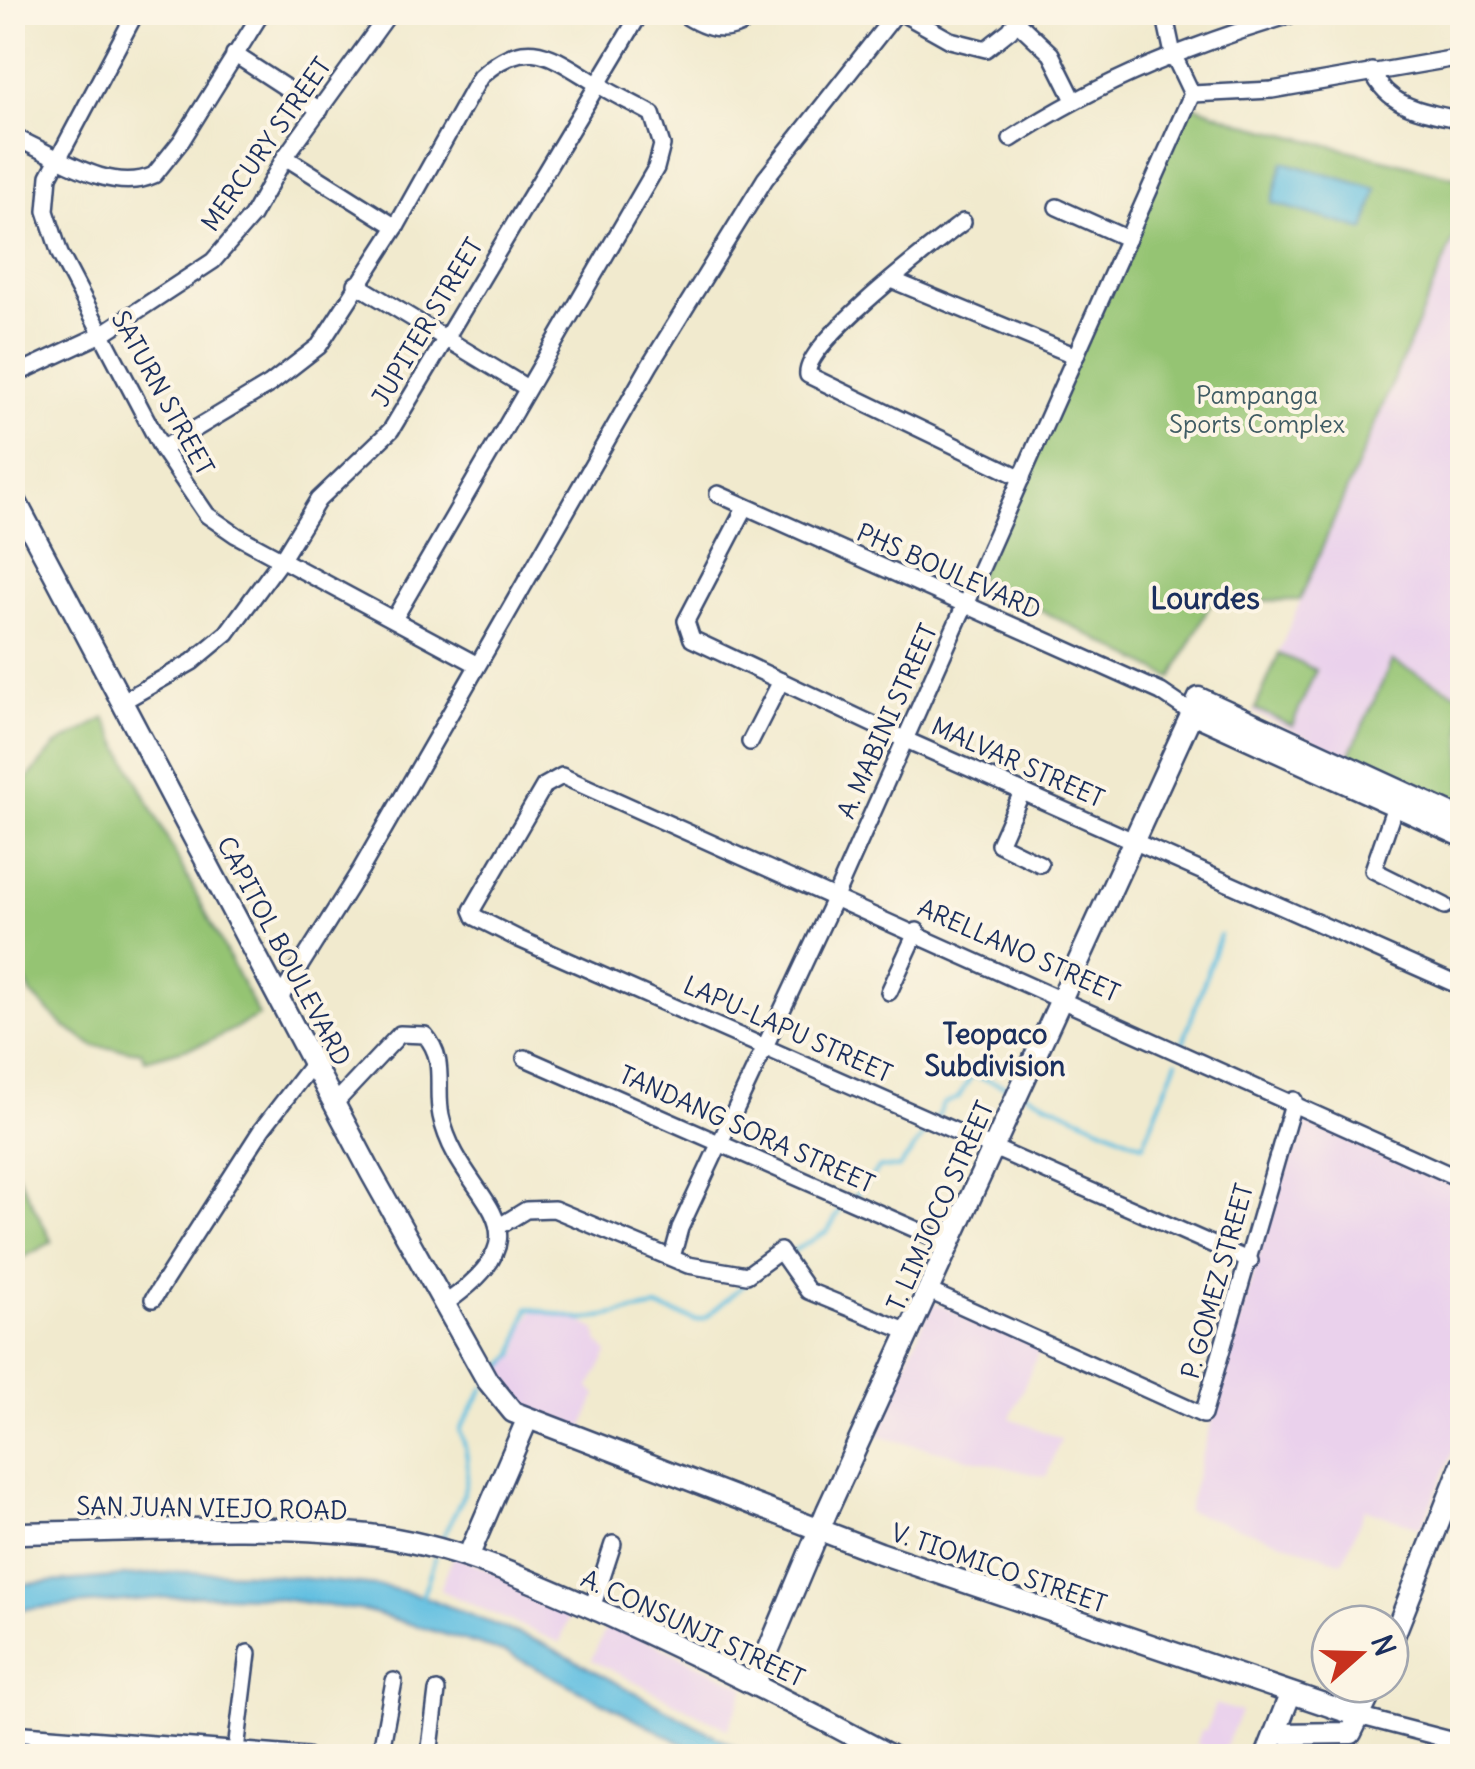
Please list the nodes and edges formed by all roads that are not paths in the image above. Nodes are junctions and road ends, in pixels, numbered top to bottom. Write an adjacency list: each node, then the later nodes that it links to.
1 (136, 12): 22 (street, SATURN STREET)
2 (262, 12): 11 (street)
3 (390, 12): 18 (street, MERCURY STREET)
4 (641, 12): 15 (street, JUPITER STREET)
5 (680, 12): 6 (street)
6 (758, 12)
7 (898, 12): 10 (street); 43 (street)
8 (1164, 12): 12 (street)
9 (1301, 12): 12 (street)
10 (1019, 16): 17 (street)
11 (234, 54): 18 (street); 22 (street)
12 (1173, 54): 16 (street); 17 (street)
13 (1462, 57): 14 (street)
14 (1372, 71): 16 (street); 19 (street)
15 (599, 85): 26 (street); 31 (street, JUPITER STREET); 34 (street)
16 (1192, 94): 27 (street, A. MABINI STREET)
17 (1074, 100): 21 (street)
18 (320, 110): 23 (street, MERCURY STREET)
19 (1462, 120)
20 (18, 139): 22 (street)
21 (1012, 139)
22 (59, 157): 30 (street, SATURN STREET)
23 (285, 157): 26 (street); 30 (street, MERCURY STREET)
24 (1058, 208): 27 (street)
25 (963, 222): 28 (street)
26 (396, 227): 29 (street)
27 (1128, 239): 32 (street, A. MABINI STREET)
28 (892, 280): 32 (street); 36 (street)
29 (356, 284): 31 (street); 35 (street)
30 (102, 334): 33 (street, MERCURY STREET); 35 (street, SATURN STREET)
31 (446, 339): 34 (street); 40 (street, JUPITER STREET)
32 (1076, 356): 36 (street, A. MABINI STREET)
33 (12, 376)
34 (527, 388): 42 (street)
35 (162, 449): 40 (street, SATURN STREET)
36 (1022, 478): 41 (street, A. MABINI STREET)
37 (12, 494): 45 (main road, CAPITOL BOULEVARD)
38 (718, 494): 39 (street, PHS BOULEVARD)
39 (745, 508): 41 (street, PHS BOULEVARD); 44 (street, MALVAR STREET)
40 (283, 557): 42 (street, SATURN STREET); 45 (street, JUPITER STREET)
41 (966, 606): 46 (street, PHS BOULEVARD); 47 (street, A. MABINI STREET)
42 (394, 619): 43 (street, SATURN STREET)
43 (476, 664): 62 (street)
44 (781, 681): 47 (street, MALVAR STREET); 48 (street)
45 (125, 700): 62 (main road, CAPITOL BOULEVARD)
46 (1196, 705): 50 (main road, PHS BOULEVARD); 51 (main road, PHS BOULEVARD); 53 (main road, T. LIMJOCO STREET)
47 (906, 740): 49 (street, MALVAR STREET); 55 (street, A. MABINI STREET)
48 (750, 742)
49 (1022, 792): 53 (street, MALVAR STREET); 54 (street)
50 (1395, 806): 52 (main road, PHS BOULEVARD); 56 (street)
51 (1462, 820)
52 (1462, 836)
53 (1135, 840): 59 (street, MALVAR STREET); 61 (main road, T. LIMJOCO STREET)
54 (1040, 864)
55 (835, 897): 57 (street, ARELLANO STREET); 58 (street, ARELLANO STREET); 63 (street, A. MABINI STREET)
56 (1445, 906)
57 (472, 913): 63 (street, LAPU-LAPU STREET)
58 (917, 931): 60 (street); 61 (street, ARELLANO STREET)
59 (1462, 987)
60 (889, 992)
61 (1061, 997): 66 (street, ARELLANO STREET); 69 (main road, T. LIMJOCO STREET)
62 (280, 998): 65 (main road, CAPITOL BOULEVARD)
63 (766, 1046): 68 (street, A. MABINI STREET); 69 (street, LAPU-LAPU STREET)
64 (525, 1058): 68 (street, TANDANG SORA STREET)
65 (312, 1063): 67 (main road, CAPITOL BOULEVARD); 76 (street)
66 (1294, 1100): 70 (street, ARELLANO STREET); 74 (street, P. GOMEZ STREET)
67 (336, 1102): 71 (street); 77 (main road, CAPITOL BOULEVARD)
68 (722, 1144): 72 (street, TANDANG SORA STREET); 73 (street, A. MABINI STREET)
69 (993, 1146): 72 (main road, T. LIMJOCO STREET); 74 (street, LAPU-LAPU STREET)
70 (1462, 1180)
71 (498, 1227): 73 (street); 77 (street)
72 (950, 1244): 75 (main road, T. LIMJOCO STREET)
73 (672, 1256): 78 (street)
74 (1250, 1261): 75 (street, P. GOMEZ STREET)
75 (929, 1290): 78 (main road, T. LIMJOCO STREET)
76 (153, 1298)
77 (444, 1304): 79 (main road, CAPITOL BOULEVARD)
78 (910, 1333): 81 (main road, T. LIMJOCO STREET)
79 (526, 1420): 81 (main road, V. TIOMICO STREET); 84 (main road)
80 (1462, 1464): 85 (main road)
81 (820, 1529): 89 (main road, T. LIMJOCO STREET); 91 (main road, V. TIOMICO STREET)
82 (12, 1533): 84 (main road, SAN JUAN VIEJO ROAD)
83 (613, 1544): 86 (street)
84 (468, 1557): 86 (main road, A. CONSUNJI STREET)
85 (1407, 1604)
86 (592, 1608): 89 (main road, A. CONSUNJI STREET)
87 (248, 1653): 97 (street)
88 (394, 1681): 99 (street)
89 (755, 1682): 101 (main road, A. CONSUNJI STREET)
90 (437, 1691): 100 (street)
91 (1290, 1694): 93 (main road, V. TIOMICO STREET); 95 (main road)
92 (1367, 1704): 93 (main road)
93 (1362, 1717): 95 (main road); 96 (street, V. TIOMICO STREET)
94 (12, 1733): 97 (street)
95 (1276, 1734): 102 (main road)
96 (1456, 1742): 103 (street)
97 (236, 1750): 98 (street)
98 (307, 1756)
99 (380, 1756)
100 (429, 1756)
101 (891, 1756)
102 (1266, 1756)
103 (1441, 1756)

